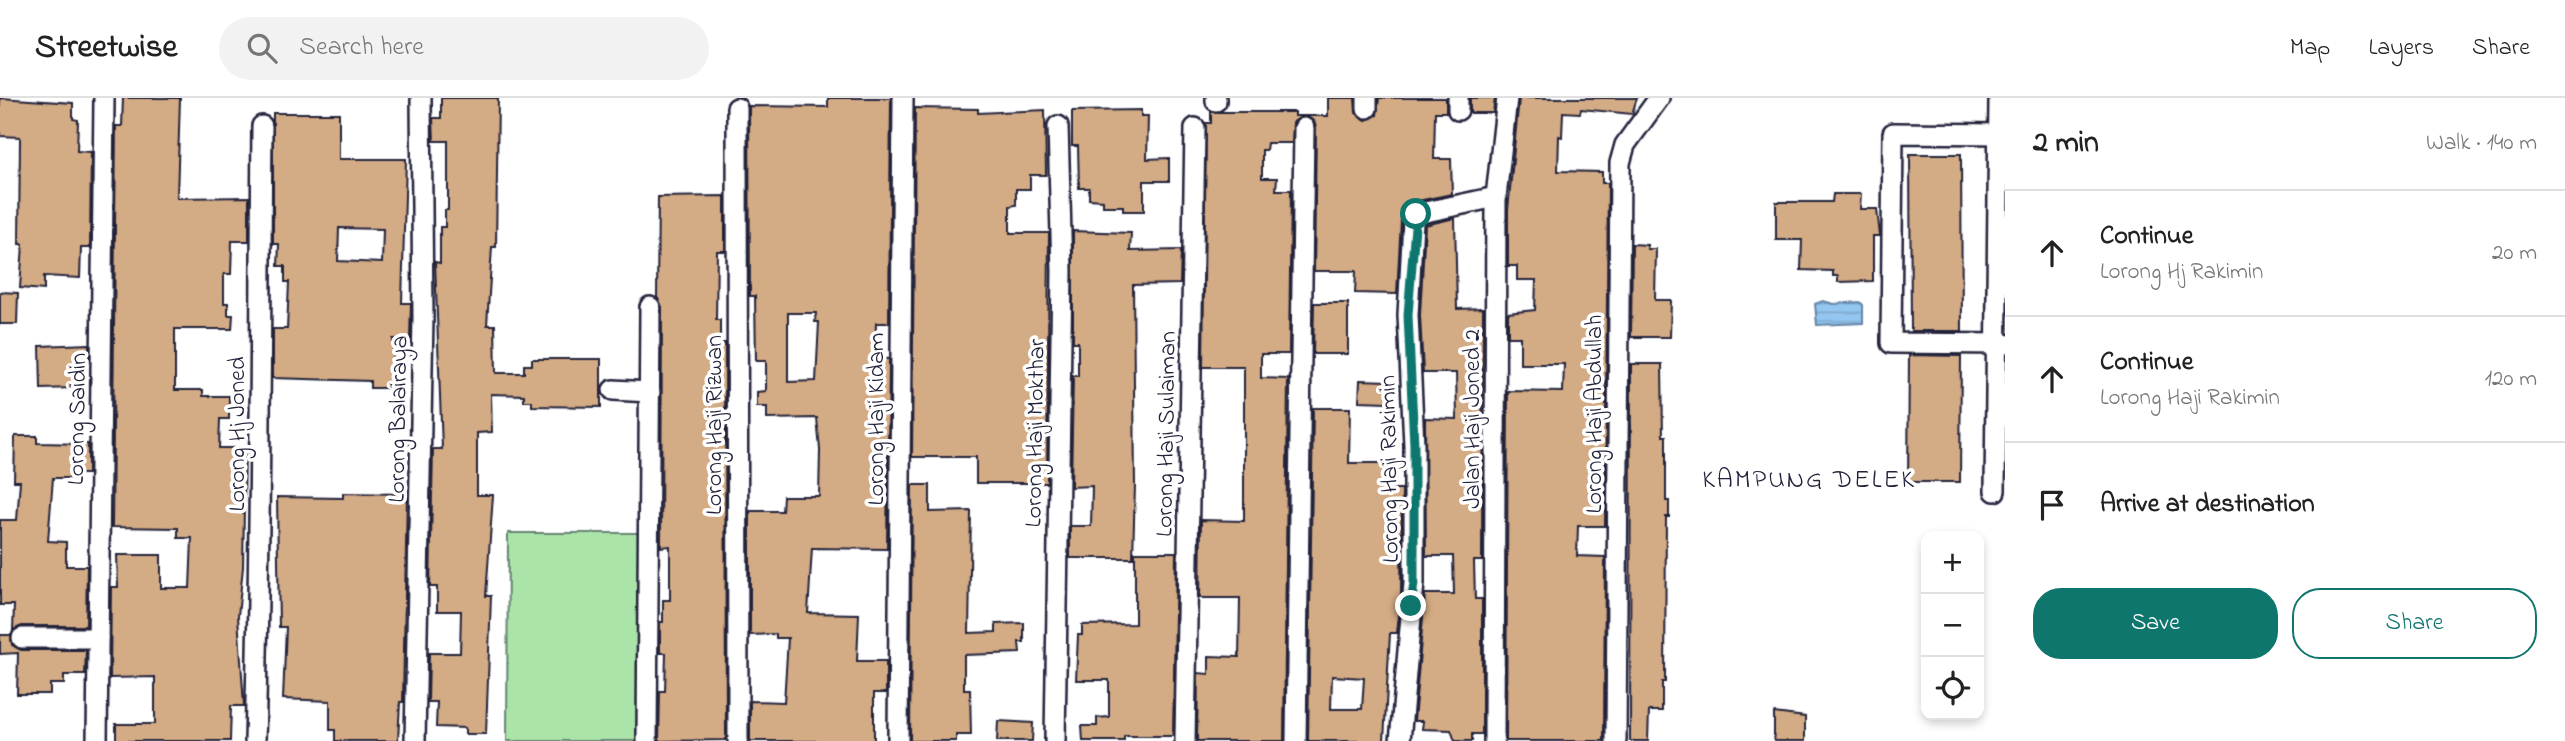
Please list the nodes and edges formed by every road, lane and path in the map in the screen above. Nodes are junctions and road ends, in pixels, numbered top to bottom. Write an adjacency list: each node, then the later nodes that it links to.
1 (104, 98): 20 (street, Lorong Saidin)
2 (421, 98): 23 (street, Lorong Balairaya)
3 (903, 98): 26 (street, Lorong Haji Kidam)
4 (1507, 98): 13 (street, Jalan Haji Joned 2)
5 (1659, 98): 32 (street, Lorong Haji Abdullah)
6 (1999, 98): 12 (street)
7 (737, 108): 25 (street, Lorong Haji Rizwan)
8 (262, 126): 22 (street, Lorong Hj Joned)
9 (1058, 126): 27 (street, Lorong Haji Mokthar)
10 (1195, 128): 28 (street, Lorong Haji Sulaiman)
11 (1304, 128): 29 (street)
12 (2002, 134): 15 (street); 15 (street)
13 (1496, 197): 30 (street, Lorong Haji Rakimin); 31 (street, Jalan Haji Joned 2)
14 (650, 307): 17 (street)
15 (2001, 344): 18 (street)
16 (613, 390): 17 (street)
17 (650, 392): 24 (street)
18 (1995, 491)
19 (22, 638): 20 (street)
20 (98, 638): 21 (street, Lorong Saidin)
21 (97, 741)
22 (255, 741)
23 (415, 741)
24 (647, 741)
25 (738, 741)
26 (898, 741)
27 (1055, 741)
28 (1185, 741)
29 (1296, 741)
30 (1400, 741)
31 (1494, 741)
32 (1616, 741)

